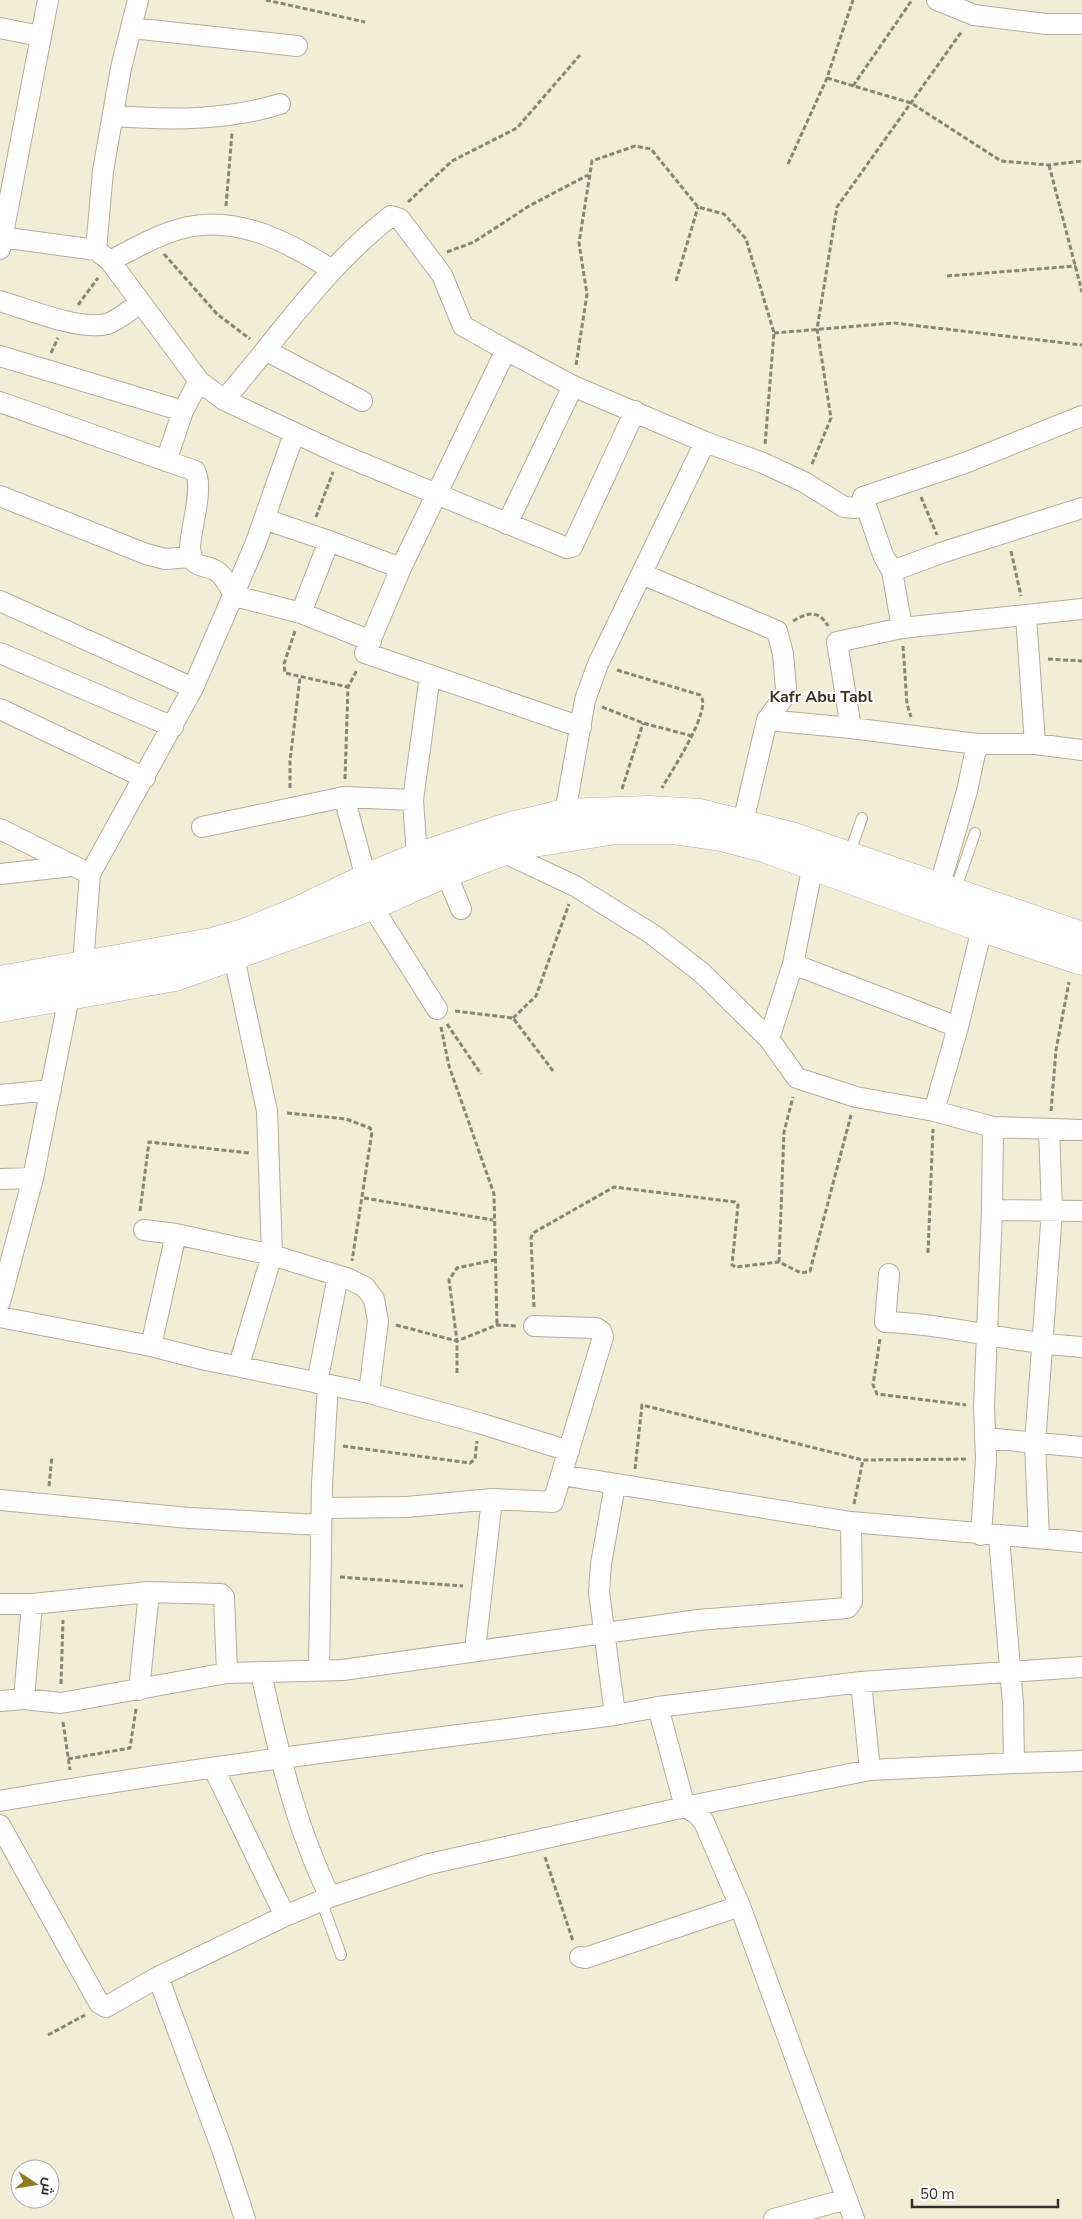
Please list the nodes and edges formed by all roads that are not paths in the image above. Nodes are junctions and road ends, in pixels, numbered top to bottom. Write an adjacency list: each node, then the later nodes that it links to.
1 (48, 0): 8 (street)
2 (138, 0): 7 (street)
3 (937, 0): 4 (street)
4 (973, 7): 5 (street)
5 (1082, 24)
6 (0, 28): 8 (street)
7 (132, 28): 9 (street); 11 (street)
8 (40, 36): 12 (street)
9 (297, 46)
10 (280, 104): 11 (street)
11 (113, 116): 13 (street)
12 (1, 241): 13 (street)
13 (103, 256): 14 (street); 16 (street)
14 (332, 270): 17 (street); 18 (street)
15 (0, 301): 16 (street)
16 (140, 302): 20 (street)
17 (506, 350): 21 (street); 31 (street)
18 (267, 351): 22 (street); 23 (street)
19 (0, 356): 25 (street)
20 (199, 381): 22 (street); 25 (street)
21 (573, 386): 26 (street); 36 (street)
22 (224, 400): 28 (street)
23 (362, 401)
24 (0, 402): 30 (street)
25 (183, 411): 30 (street)
26 (635, 411): 29 (street); 36 (street)
27 (1082, 416): 33 (street)
28 (294, 434): 31 (street); 35 (street)
29 (705, 442): 33 (street); 41 (street)
30 (166, 461): 38 (street)
31 (437, 494): 36 (street); 39 (street)
32 (0, 496): 38 (street)
33 (866, 505): 40 (street)
34 (1082, 508): 40 (street)
35 (264, 519): 37 (street); 42 (street)
36 (507, 524)
37 (329, 541): 39 (street); 45 (street)
38 (191, 557): 42 (street)
39 (401, 568): 48 (street)
40 (892, 571): 47 (street)
41 (642, 574): 53 (street); 55 (street)
42 (235, 596): 45 (street); 51 (street)
43 (0, 601): 51 (street)
44 (1082, 608): 46 (street)
45 (301, 613): 48 (street)
46 (1026, 616): 47 (street); 58 (street)
47 (902, 628): 56 (street)
48 (371, 642): 50 (street)
49 (0, 653): 54 (street)
50 (430, 675): 55 (street); 62 (street)
51 (193, 688): 54 (street)
52 (0, 709): 60 (street)
53 (768, 720): 56 (street); 65 (street)
54 (173, 727): 60 (street)
55 (581, 727): 63 (street)
56 (851, 728): 57 (street)
57 (977, 744): 58 (street); 78 (street)
58 (1035, 744): 59 (street)
59 (1082, 750)
60 (144, 778): 76 (street)
61 (344, 797): 62 (street); 66 (street); 77 (street)
62 (413, 800): 71 (street)
63 (565, 813): 65 (main road); 71 (main road)
64 (862, 818): 70 (lane)
65 (743, 822): 70 (main road)
66 (202, 827)
67 (0, 829): 73 (street)
68 (975, 833): 78 (lane)
69 (503, 852): 72 (main road); 74 (main road); 91 (street)
70 (848, 856): 78 (main road)
71 (417, 857): 77 (main road)
72 (813, 865): 81 (main road); 85 (street)
73 (72, 866): 75 (street); 76 (street)
74 (446, 873): 79 (main road); 80 (street)
75 (0, 874)
76 (90, 874): 84 (street)
77 (366, 878): 84 (main road)
78 (946, 890): 82 (main road)
79 (372, 906): 83 (main road); 89 (street)
80 (461, 909)
81 (982, 928): 82 (main road); 90 (street)
82 (1080, 944)
83 (234, 957): 87 (main road); 105 (street)
84 (83, 964): 86 (main road)
85 (793, 964): 90 (street); 91 (street)
86 (0, 980)
87 (69, 997): 88 (main road); 92 (street)
88 (0, 1008)
89 (437, 1009)
90 (958, 1027): 94 (street)
91 (769, 1039): 94 (street)
92 (51, 1090): 93 (street); 98 (street)
93 (0, 1095)
94 (934, 1111): 95 (street)
95 (993, 1126): 96 (street); 100 (street)
96 (1049, 1129): 97 (street); 101 (street)
97 (1082, 1130)
98 (33, 1178): 99 (street); 108 (street)
99 (0, 1179)
100 (992, 1210): 101 (street); 111 (street)
101 (1052, 1211): 102 (street); 112 (street)
102 (1082, 1211)
103 (144, 1230): 104 (street)
104 (176, 1234): 105 (street); 113 (street)
105 (272, 1255): 107 (street); 115 (street)
106 (890, 1274): 111 (street)
107 (344, 1277): 116 (street); 117 (street)
108 (0, 1302)
109 (0, 1317): 113 (street)
110 (534, 1326): 121 (street)
111 (988, 1335): 112 (street); 118 (street)
112 (1043, 1345): 114 (street); 119 (street)
113 (151, 1346): 115 (street)
114 (1082, 1347)
115 (239, 1365): 116 (street)
116 (322, 1384): 117 (street); 126 (street)
117 (369, 1393): 121 (street)
118 (985, 1438): 119 (street); 128 (street)
119 (1035, 1444): 120 (street); 129 (street)
120 (1082, 1447)
121 (569, 1451): 122 (street)
122 (561, 1475): 123 (street); 124 (street)
123 (624, 1487): 127 (street); 134 (street)
124 (492, 1499): 126 (street); 135 (street)
125 (0, 1500): 126 (street)
126 (322, 1516): 137 (street)
127 (851, 1522): 128 (street); 134 (street)
128 (990, 1536): 129 (street); 138 (street)
129 (1039, 1538): 130 (street)
130 (1082, 1542)
131 (149, 1592): 133 (street); 140 (street); 142 (street)
132 (0, 1604): 133 (street)
133 (32, 1604): 143 (street)
134 (603, 1633): 135 (street); 146 (street)
135 (475, 1650): 137 (street)
136 (1082, 1667): 138 (street)
137 (319, 1670): 139 (street)
138 (1010, 1671): 141 (street); 149 (street)
139 (261, 1673): 140 (street); 147 (street)
140 (227, 1674): 142 (street)
141 (861, 1682): 145 (street); 151 (street)
142 (140, 1690): 143 (street)
143 (24, 1699): 144 (street)
144 (0, 1701)
145 (658, 1707): 146 (street); 153 (street)
146 (615, 1716): 147 (street)
147 (280, 1759): 150 (street); 155 (street)
148 (1082, 1761): 149 (street)
149 (1014, 1763): 151 (street)
150 (214, 1768): 152 (street); 157 (street)
151 (870, 1770): 153 (street)
152 (0, 1801)
153 (685, 1807): 155 (street); 156 (street)
154 (0, 1825): 160 (street)
155 (326, 1899): 157 (street); 158 (lane)
156 (740, 1906): 159 (street); 161 (street)
157 (285, 1916): 160 (street)
158 (342, 1955)
159 (580, 1957)
160 (158, 1977): 162 (street)
161 (847, 2199): 163 (street); 164 (street)
162 (245, 2219)
163 (774, 2219)
164 (854, 2219)

